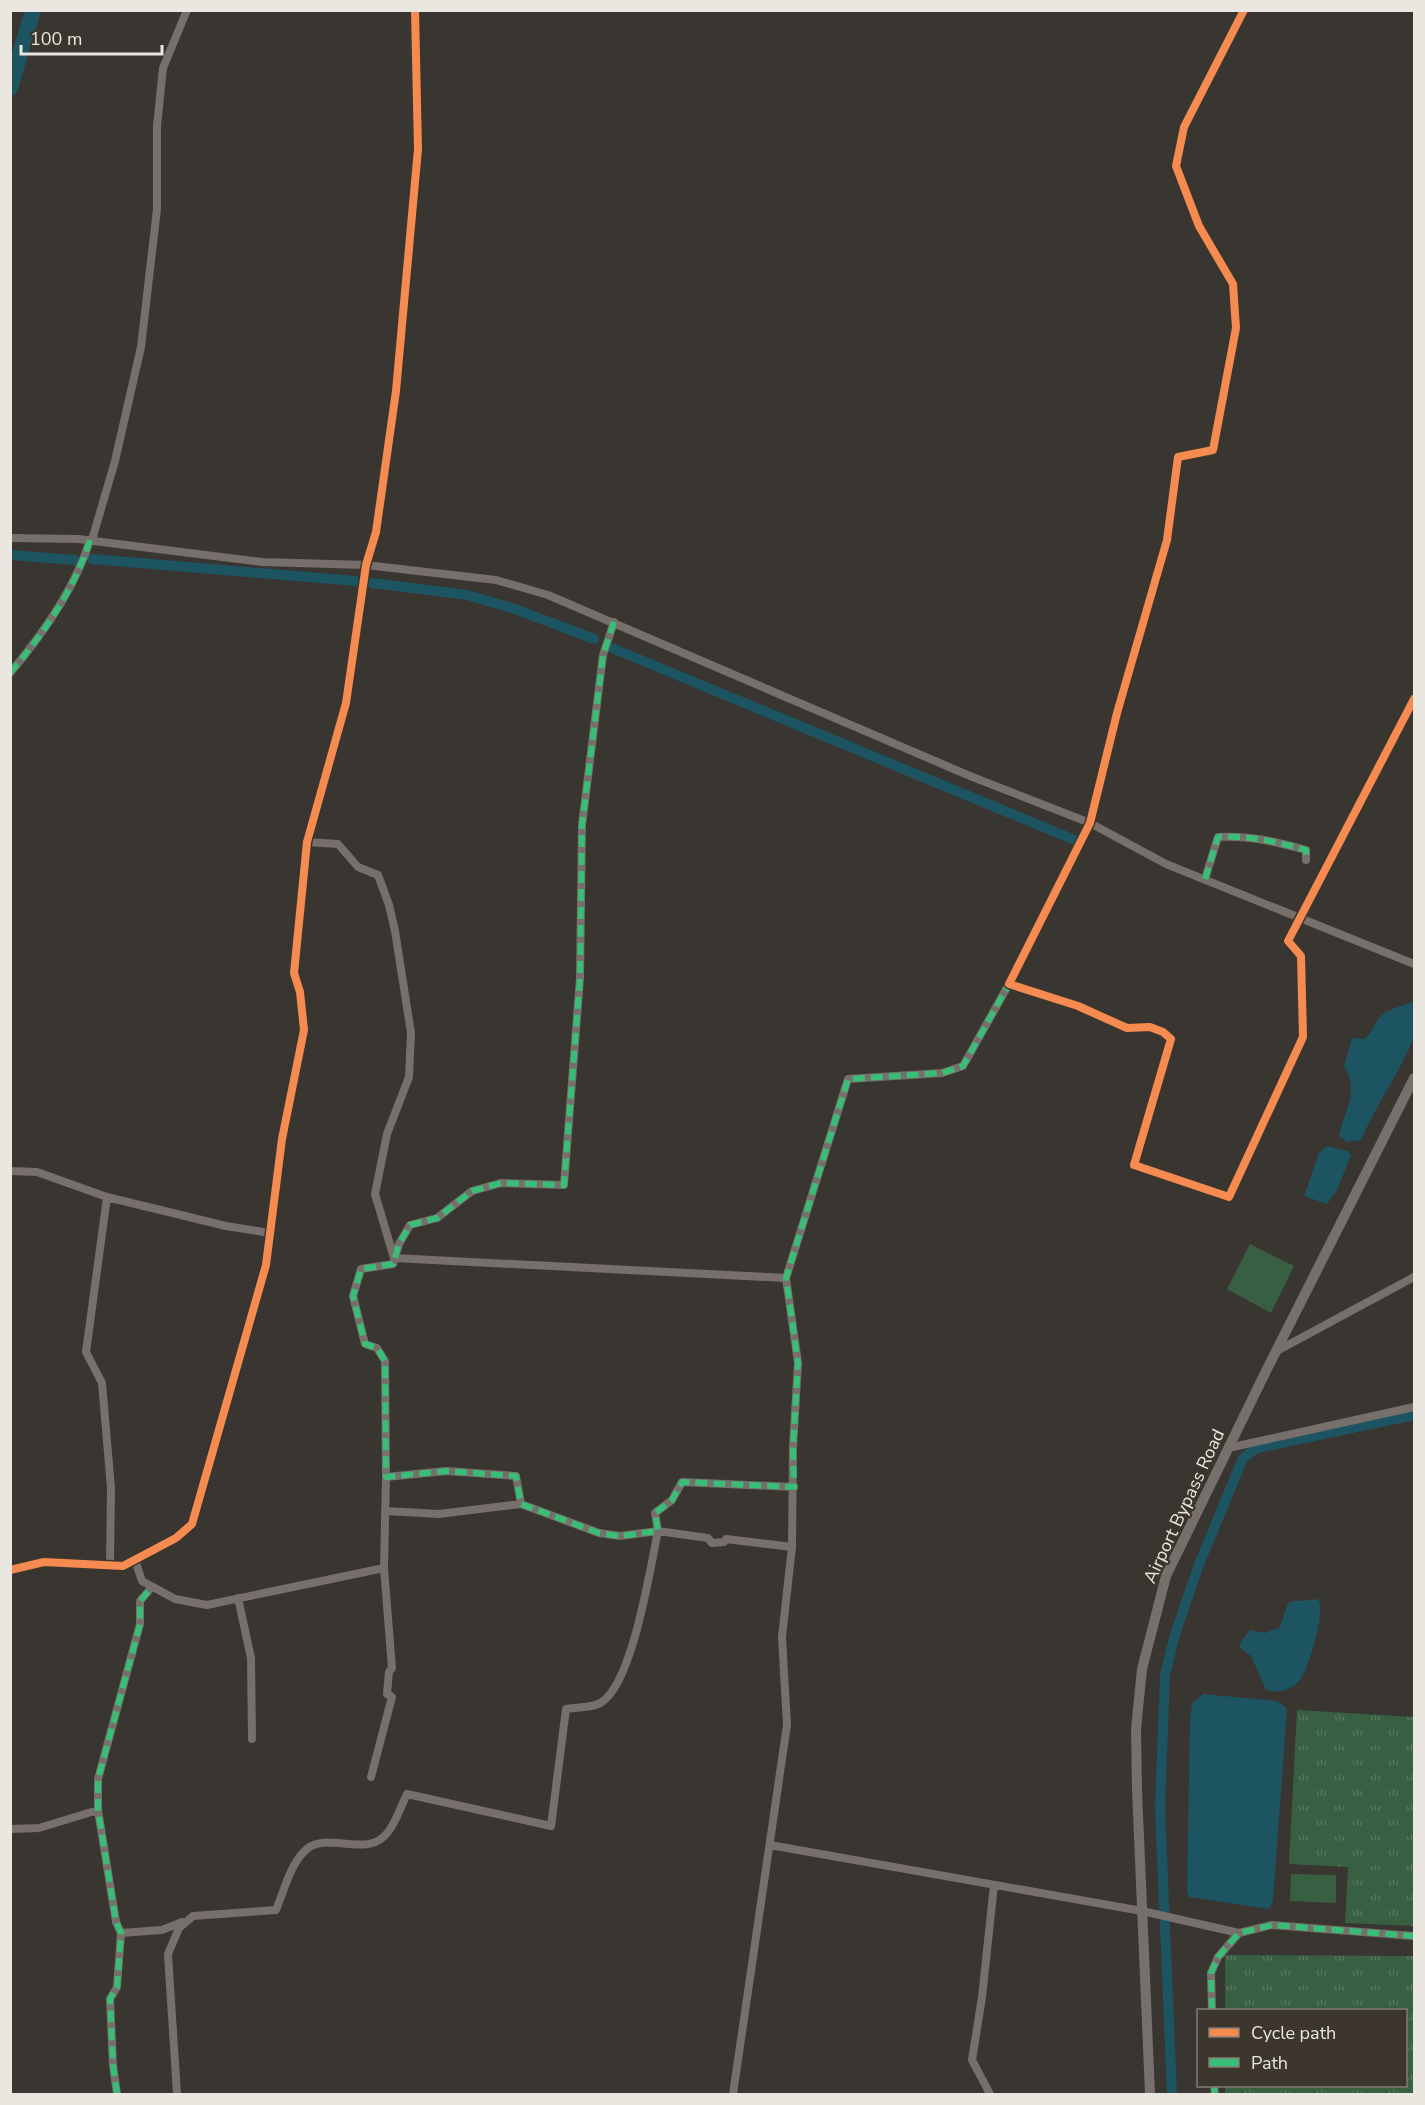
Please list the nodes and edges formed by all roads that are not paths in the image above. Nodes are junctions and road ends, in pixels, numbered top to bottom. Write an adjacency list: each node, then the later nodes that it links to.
1 (187, 10): 5 (street)
2 (415, 10): 6 (street)
3 (1244, 10): 10 (street)
4 (10, 538): 5 (street)
5 (91, 540): 6 (street); 8 (street)
6 (366, 565): 7 (street); 11 (street)
7 (614, 622): 10 (street); 21 (street)
8 (10, 673)
9 (1414, 699): 14 (street)
10 (1090, 823): 13 (street); 16 (street)
11 (307, 842): 20 (street); 21 (street)
12 (1306, 860): 13 (street)
13 (1205, 879): 14 (street)
14 (1299, 916): 15 (street); 16 (street)
15 (1414, 964)
16 (1009, 984): 23 (street)
17 (1414, 1078): 24 (street, Airport Bypass Road)
18 (10, 1171): 19 (street)
19 (107, 1197): 20 (street); 34 (street)
20 (270, 1233): 33 (street)
21 (394, 1258): 23 (street); 27 (street)
22 (1414, 1277): 24 (street)
23 (786, 1278): 28 (street)
24 (1275, 1352): 26 (street, Airport Bypass Road)
25 (1414, 1407): 26 (street)
26 (1228, 1448): 45 (street, Airport Bypass Road)
27 (386, 1477): 29 (street); 30 (street)
28 (794, 1487): 31 (street); 32 (street)
29 (521, 1504): 30 (street); 31 (street)
30 (385, 1511): 35 (street)
31 (658, 1531): 32 (street); 46 (street)
32 (792, 1547): 43 (street)
33 (135, 1560): 34 (street); 37 (street)
34 (110, 1565): 36 (street)
35 (384, 1568): 38 (street); 40 (street)
36 (10, 1570)
37 (152, 1587): 38 (street); 41 (street)
38 (238, 1598): 39 (street)
39 (252, 1739)
40 (371, 1777)
41 (98, 1810): 42 (street); 47 (street)
42 (10, 1828)
43 (770, 1845): 44 (street); 53 (street)
44 (994, 1885): 45 (street); 54 (street)
45 (1142, 1911): 48 (street); 55 (street, Airport Bypass Road)
46 (189, 1920): 47 (street); 52 (street)
47 (121, 1933): 51 (street)
48 (1239, 1933): 49 (street); 50 (street)
49 (1414, 1936)
50 (1212, 2009)
51 (117, 2094)
52 (177, 2094)
53 (733, 2094)
54 (990, 2094)
55 (1149, 2094)

